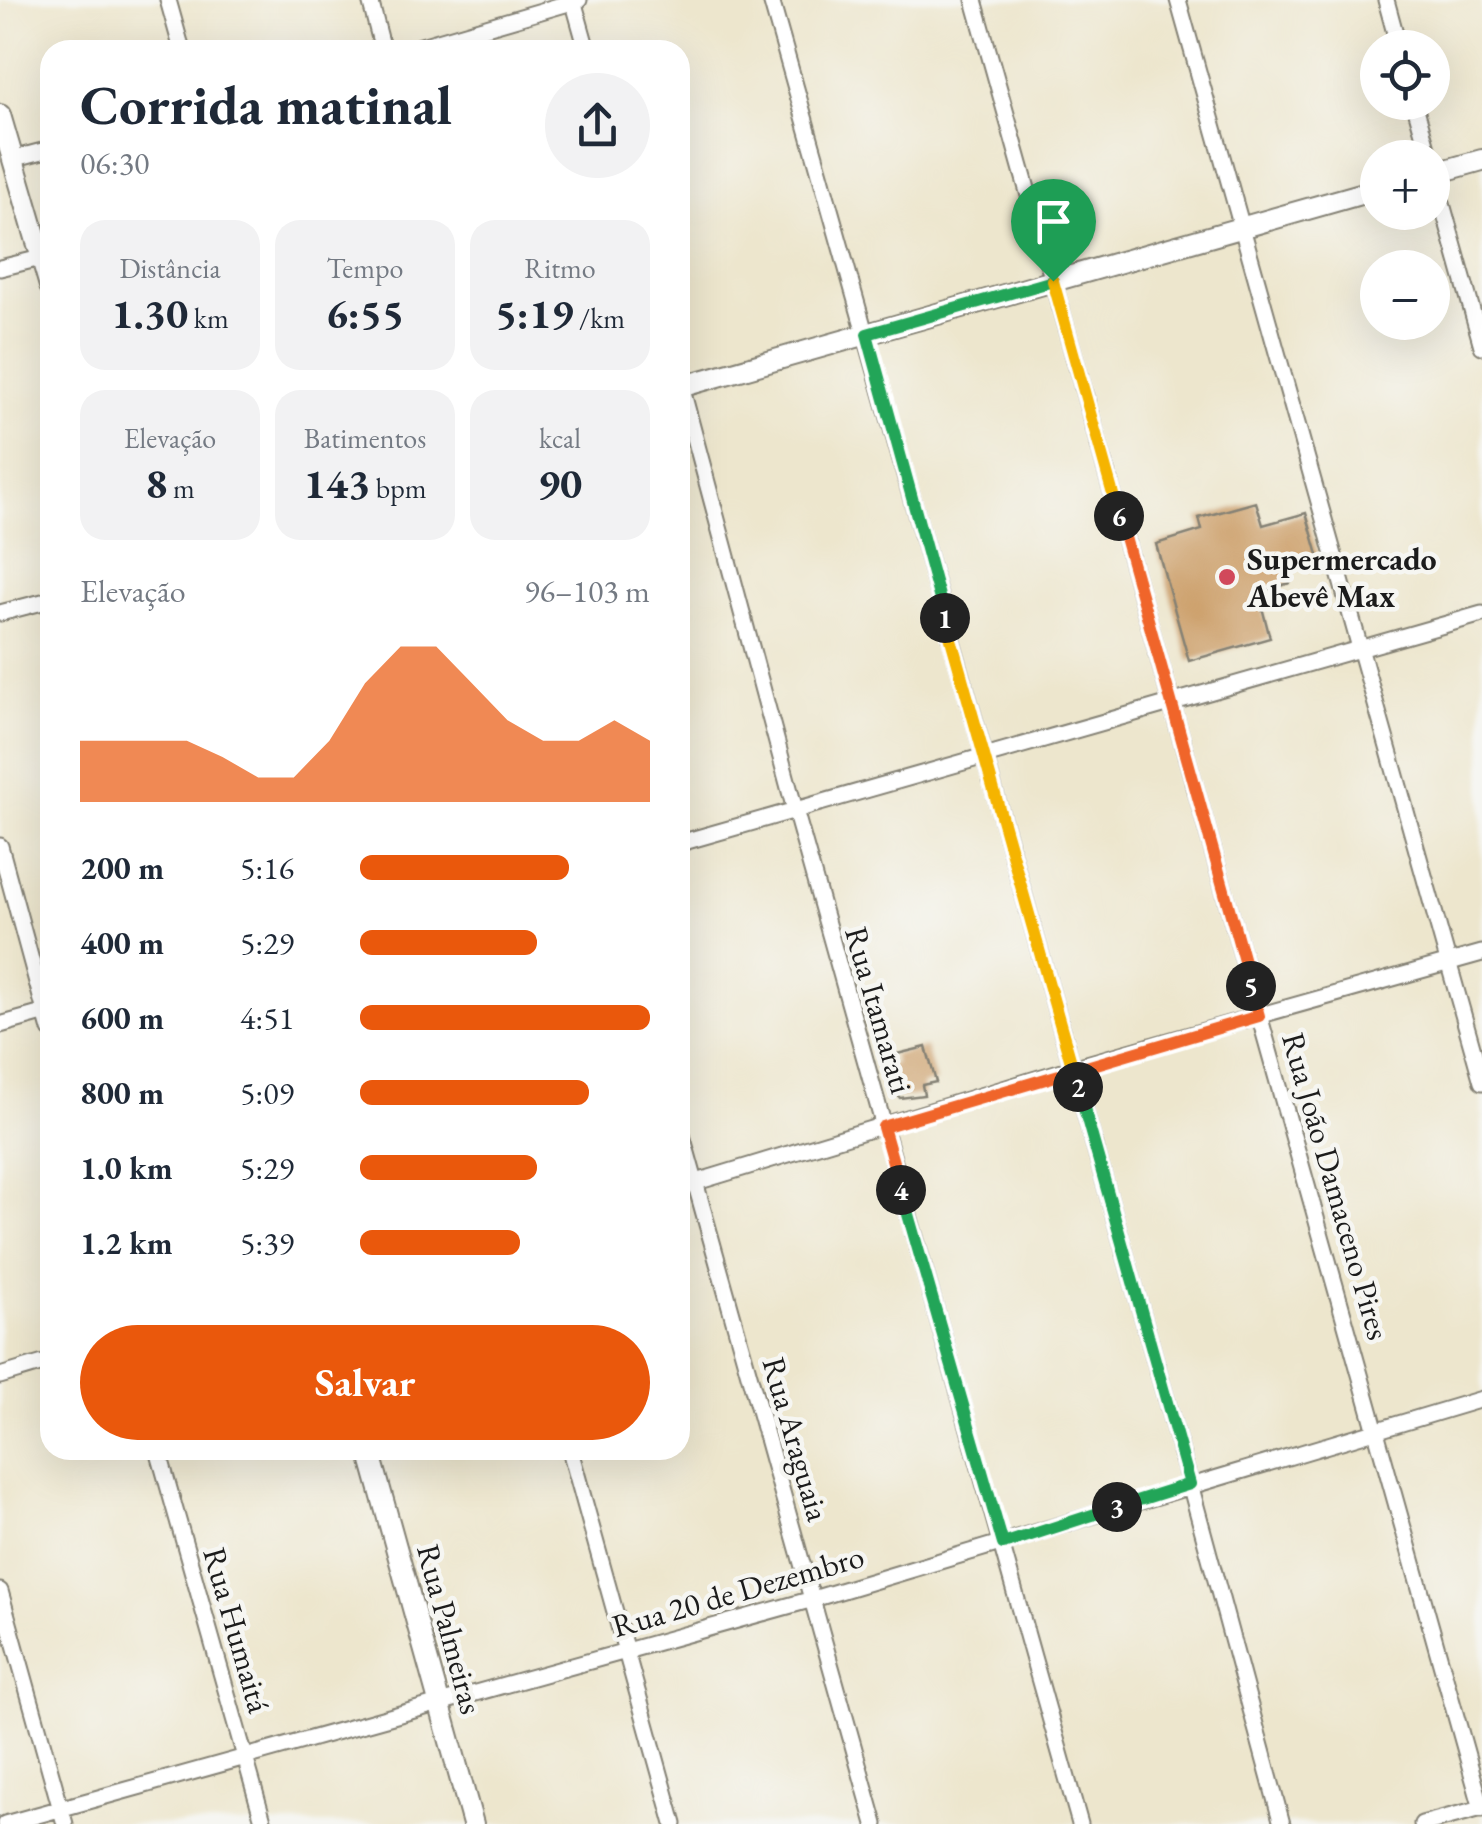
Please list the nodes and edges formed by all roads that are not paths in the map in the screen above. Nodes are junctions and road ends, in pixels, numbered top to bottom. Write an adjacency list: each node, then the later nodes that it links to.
1 (168, 0): 9 (street)
2 (370, 0): 10 (street)
3 (575, 0): 11 (street); 12 (street)
4 (771, 0): 25 (street)
5 (974, 0): 24 (street, Rua João Damaceno Pires)
6 (1178, 0): 19 (street)
7 (1386, 0): 8 (street)
8 (1394, 30)
9 (179, 40)
10 (380, 40)
11 (441, 40)
12 (585, 40)
13 (0, 115): 15 (street)
14 (40, 152): 15 (street)
15 (12, 159): 21 (street)
16 (1482, 160): 17 (street)
17 (1450, 165)
18 (1360, 195): 19 (street)
19 (1242, 228): 24 (street); 32 (street)
20 (1449, 230): 26 (street)
21 (40, 255)
22 (40, 258): 23 (street)
23 (0, 268)
24 (1053, 281): 25 (street); 33 (street, Rua João Damaceno Pires)
25 (867, 334): 27 (street); 34 (street)
26 (1482, 346)
27 (690, 382)
28 (690, 422): 35 (street, Rua Itamarati)
29 (40, 603): 30 (street)
30 (0, 614)
31 (1482, 614): 32 (street)
32 (1360, 648): 33 (street); 39 (street)
33 (1171, 702): 34 (street); 42 (street, Rua João Damaceno Pires)
34 (983, 756): 35 (street); 44 (street)
35 (795, 810): 36 (street); 46 (street, Rua Itamarati)
36 (690, 840)
37 (0, 846): 40 (street)
38 (1482, 953): 39 (street)
39 (1448, 962): 42 (street); 45 (street)
40 (40, 984)
41 (40, 1014): 43 (street)
42 (1259, 1016): 44 (street); 52 (street, Rua João Damaceno Pires)
43 (0, 1025)
44 (1072, 1068): 46 (street); 56 (street)
45 (1482, 1082)
46 (883, 1127): 47 (street); 57 (street, Rua Itamarati)
47 (690, 1183)
48 (690, 1194): 59 (street, Rua Araguaia)
49 (40, 1364): 50 (street)
50 (0, 1376)
51 (1482, 1398): 52 (street, Rua 20 de Dezembro)
52 (1376, 1430): 56 (street, Rua 20 de Dezembro); 63 (street, Rua João Damaceno Pires)
53 (161, 1460): 62 (street, Rua Humaitá)
54 (372, 1460): 61 (street, Rua Palmeiras)
55 (573, 1460): 60 (street)
56 (1190, 1484): 57 (street, Rua 20 de Dezembro); 71 (street)
57 (1003, 1544): 59 (street, Rua 20 de Dezembro); 70 (street, Rua Itamarati)
58 (0, 1591): 64 (street)
59 (814, 1599): 60 (street, Rua 20 de Dezembro); 69 (street, Rua Araguaia)
60 (626, 1652): 61 (street, Rua 20 de Dezembro); 68 (street)
61 (439, 1703): 62 (street, Rua 20 de Dezembro); 67 (street, Rua Palmeiras)
62 (244, 1759): 64 (street, Rua 20 de Dezembro); 66 (street, Rua Humaitá)
63 (1482, 1808): 72 (street)
64 (62, 1816): 65 (street, Rua 20 de Dezembro)
65 (5, 1824)
66 (264, 1824)
67 (473, 1824)
68 (674, 1824)
69 (876, 1824)
70 (1080, 1824)
71 (1282, 1824)
72 (1422, 1824)

